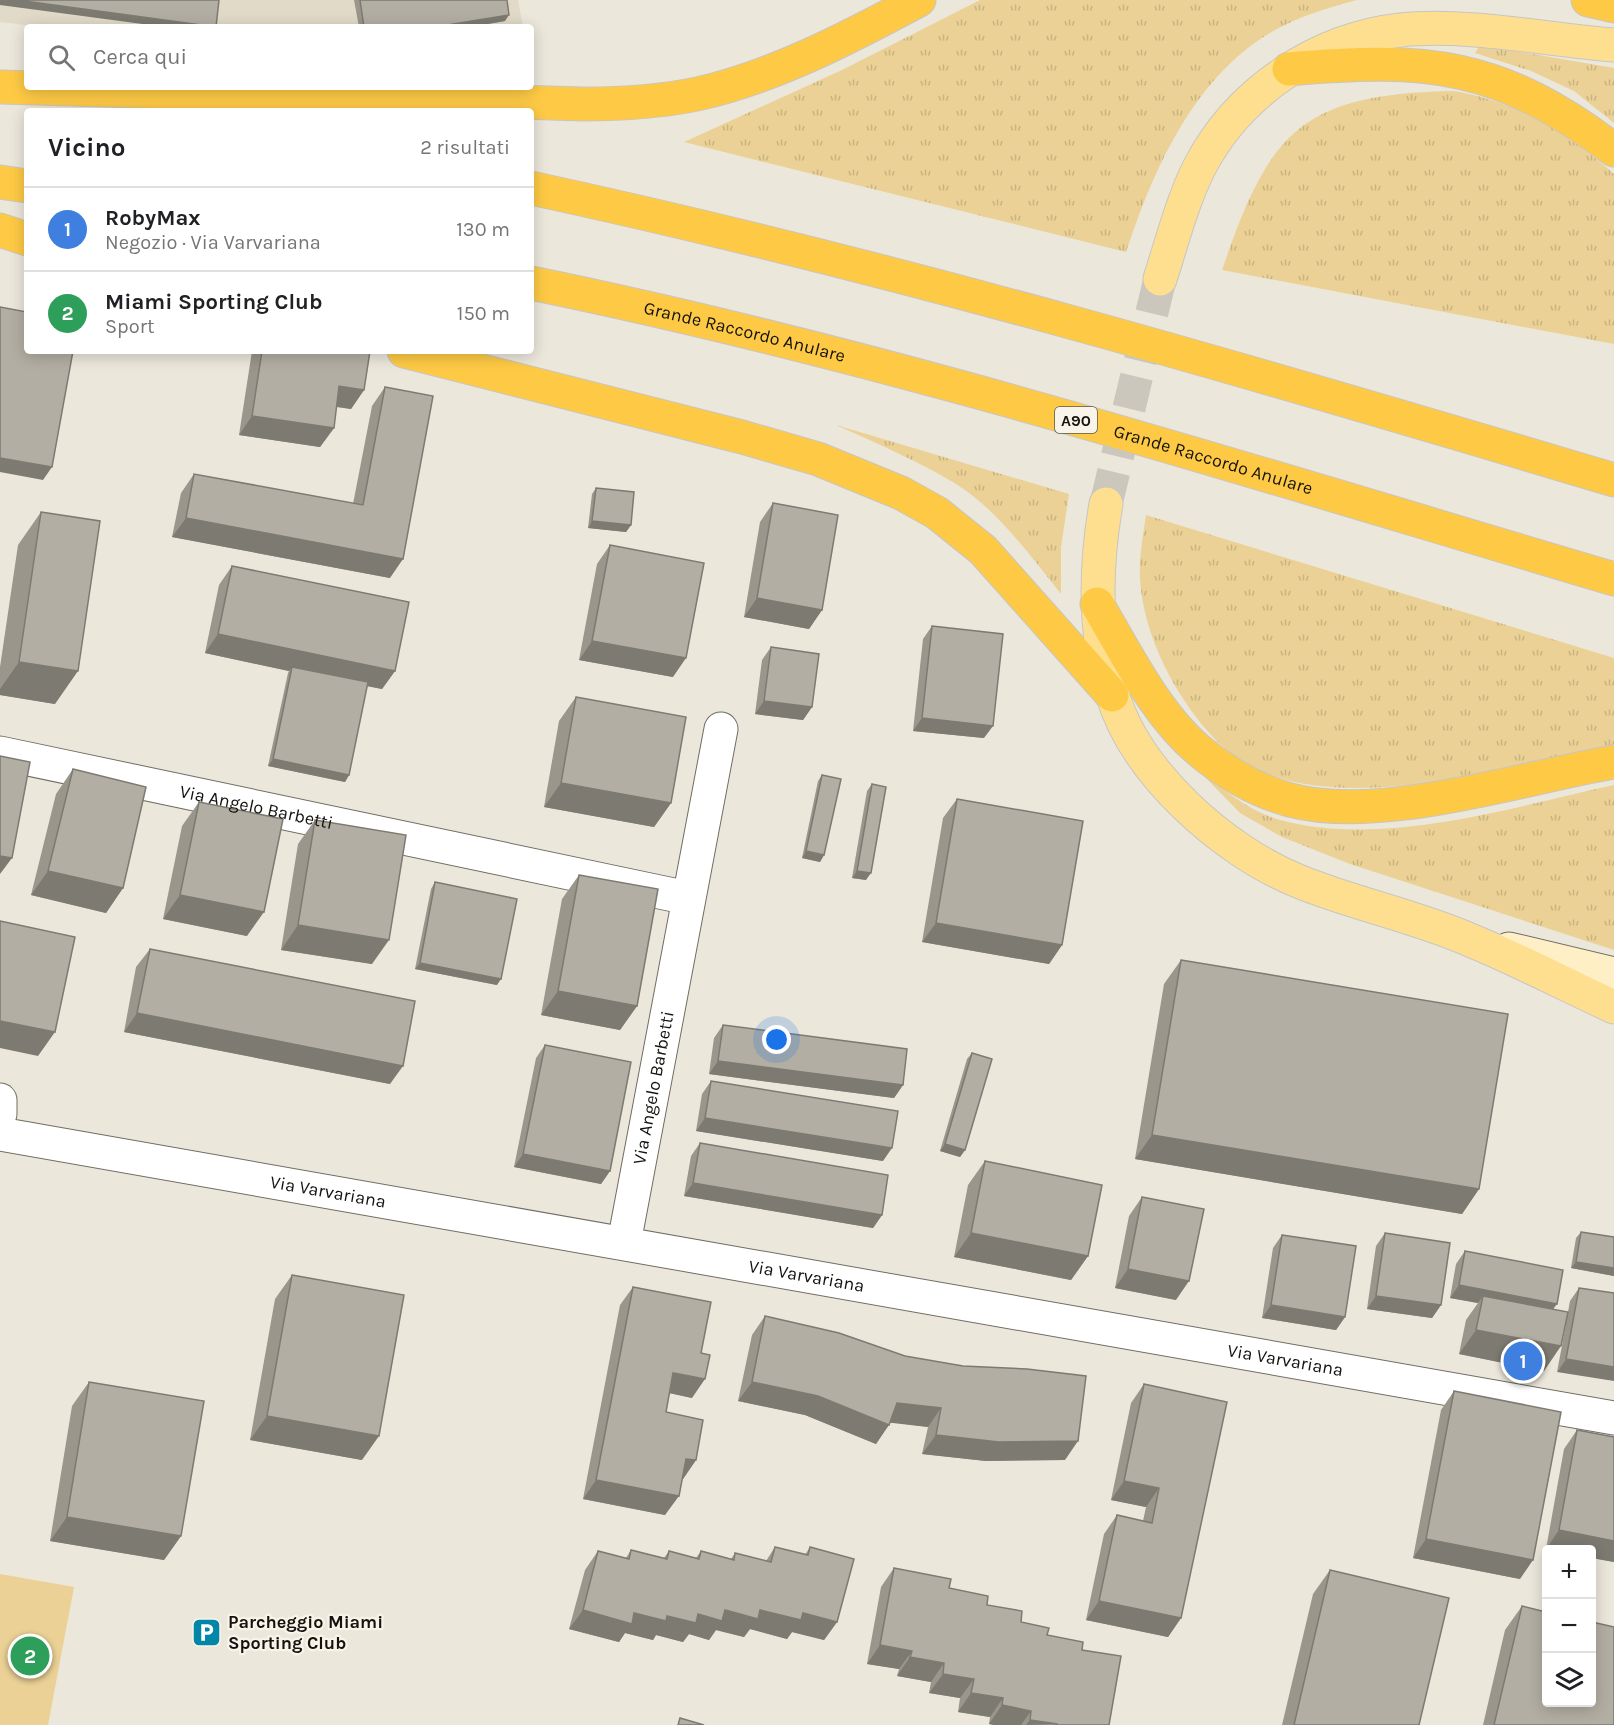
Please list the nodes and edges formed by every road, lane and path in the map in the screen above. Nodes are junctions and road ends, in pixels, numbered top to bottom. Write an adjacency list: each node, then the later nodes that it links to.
1 (919, 0): 8 (highway)
2 (1588, 0): 3 (highway)
3 (1614, 6)
4 (1614, 45): 5 (main road)
5 (1289, 69): 10 (highway); 16 (main road)
6 (0, 88): 7 (highway); 9 (highway)
7 (24, 89)
8 (73, 90)
9 (118, 108)
10 (1614, 150)
11 (0, 182): 12 (highway)
12 (24, 186)
13 (534, 189): 19 (highway)
14 (0, 230): 15 (highway)
15 (24, 238)
16 (1160, 279)
17 (534, 284): 21 (highway, Grande Raccordo Anulare / A90)
18 (417, 354): 23 (highway)
19 (1614, 480)
20 (1106, 504): 22 (main road)
21 (1614, 579)
22 (1097, 604): 23 (main road); 26 (highway)
23 (1112, 695): 28 (main road)
24 (722, 729): 27 (street, Via Angelo Barbetti)
25 (0, 753): 27 (street, Via Angelo Barbetti)
26 (1614, 762)
27 (688, 898): 34 (street, Via Angelo Barbetti)
28 (1469, 939): 29 (main road); 30 (main road)
29 (1614, 974)
30 (1614, 1007)
31 (0, 1100): 32 (street)
32 (0, 1114)
33 (0, 1134): 34 (street, Via Varvariana)
34 (624, 1243): 35 (street, Via Varvariana)
35 (1614, 1418)

